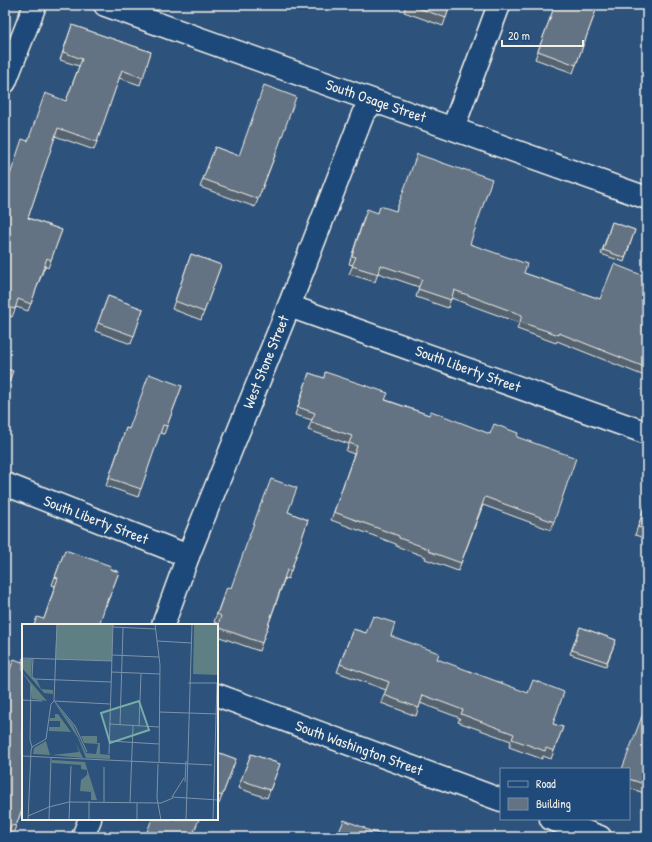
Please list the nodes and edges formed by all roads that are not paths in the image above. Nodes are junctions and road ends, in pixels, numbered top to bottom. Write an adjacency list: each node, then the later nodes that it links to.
1 (35, 5): 4 (street)
2 (105, 5): 5 (street, South Osage Street)
3 (499, 5): 6 (street)
4 (5, 82)
5 (374, 101): 6 (street, South Osage Street); 8 (street, West Stone Street)
6 (453, 128): 7 (street, South Osage Street)
7 (647, 198)
8 (289, 306): 9 (street, South Liberty Street); 11 (street, West Stone Street)
9 (647, 433)
10 (5, 484): 11 (street, South Liberty Street)
11 (188, 556): 12 (street, West Stone Street)
12 (163, 624)
13 (218, 695): 14 (street, South Washington Street)
14 (500, 800)
15 (90, 820): 17 (street)
16 (555, 820): 18 (street)
17 (83, 837)
18 (600, 837)

